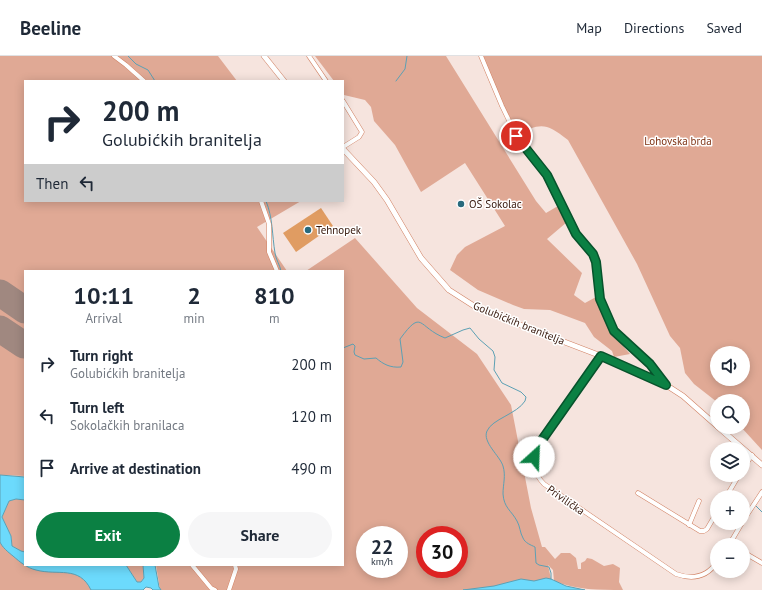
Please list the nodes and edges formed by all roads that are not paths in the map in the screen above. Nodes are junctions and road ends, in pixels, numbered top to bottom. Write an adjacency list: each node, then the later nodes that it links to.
1 (114, 56): 5 (street)
2 (264, 56): 6 (street)
3 (309, 56): 7 (street)
4 (481, 56): 14 (street)
5 (143, 80)
6 (283, 80)
7 (325, 80)
8 (344, 103): 9 (street)
9 (344, 147)
10 (344, 149): 13 (street, Golubićkih branitelja)
11 (261, 202): 12 (street)
12 (278, 270)
13 (601, 356): 14 (street, Golubićkih branitelja); 30 (street, Privilička)
14 (666, 385): 15 (street, Golubićkih branitelja)
15 (710, 420)
16 (726, 434): 17 (street, Golubićkih branitelja)
17 (752, 455): 18 (street); 19 (street, Golubićkih branitelja)
18 (750, 458)
19 (762, 465)
20 (638, 492): 25 (street)
21 (762, 492): 23 (street)
22 (699, 501): 25 (street)
23 (750, 510)
24 (710, 524): 25 (street)
25 (689, 525)
26 (750, 556): 27 (street)
27 (762, 563)
28 (193, 566): 31 (street)
29 (235, 566): 32 (street)
30 (710, 571)
31 (215, 590)
32 (228, 590)

